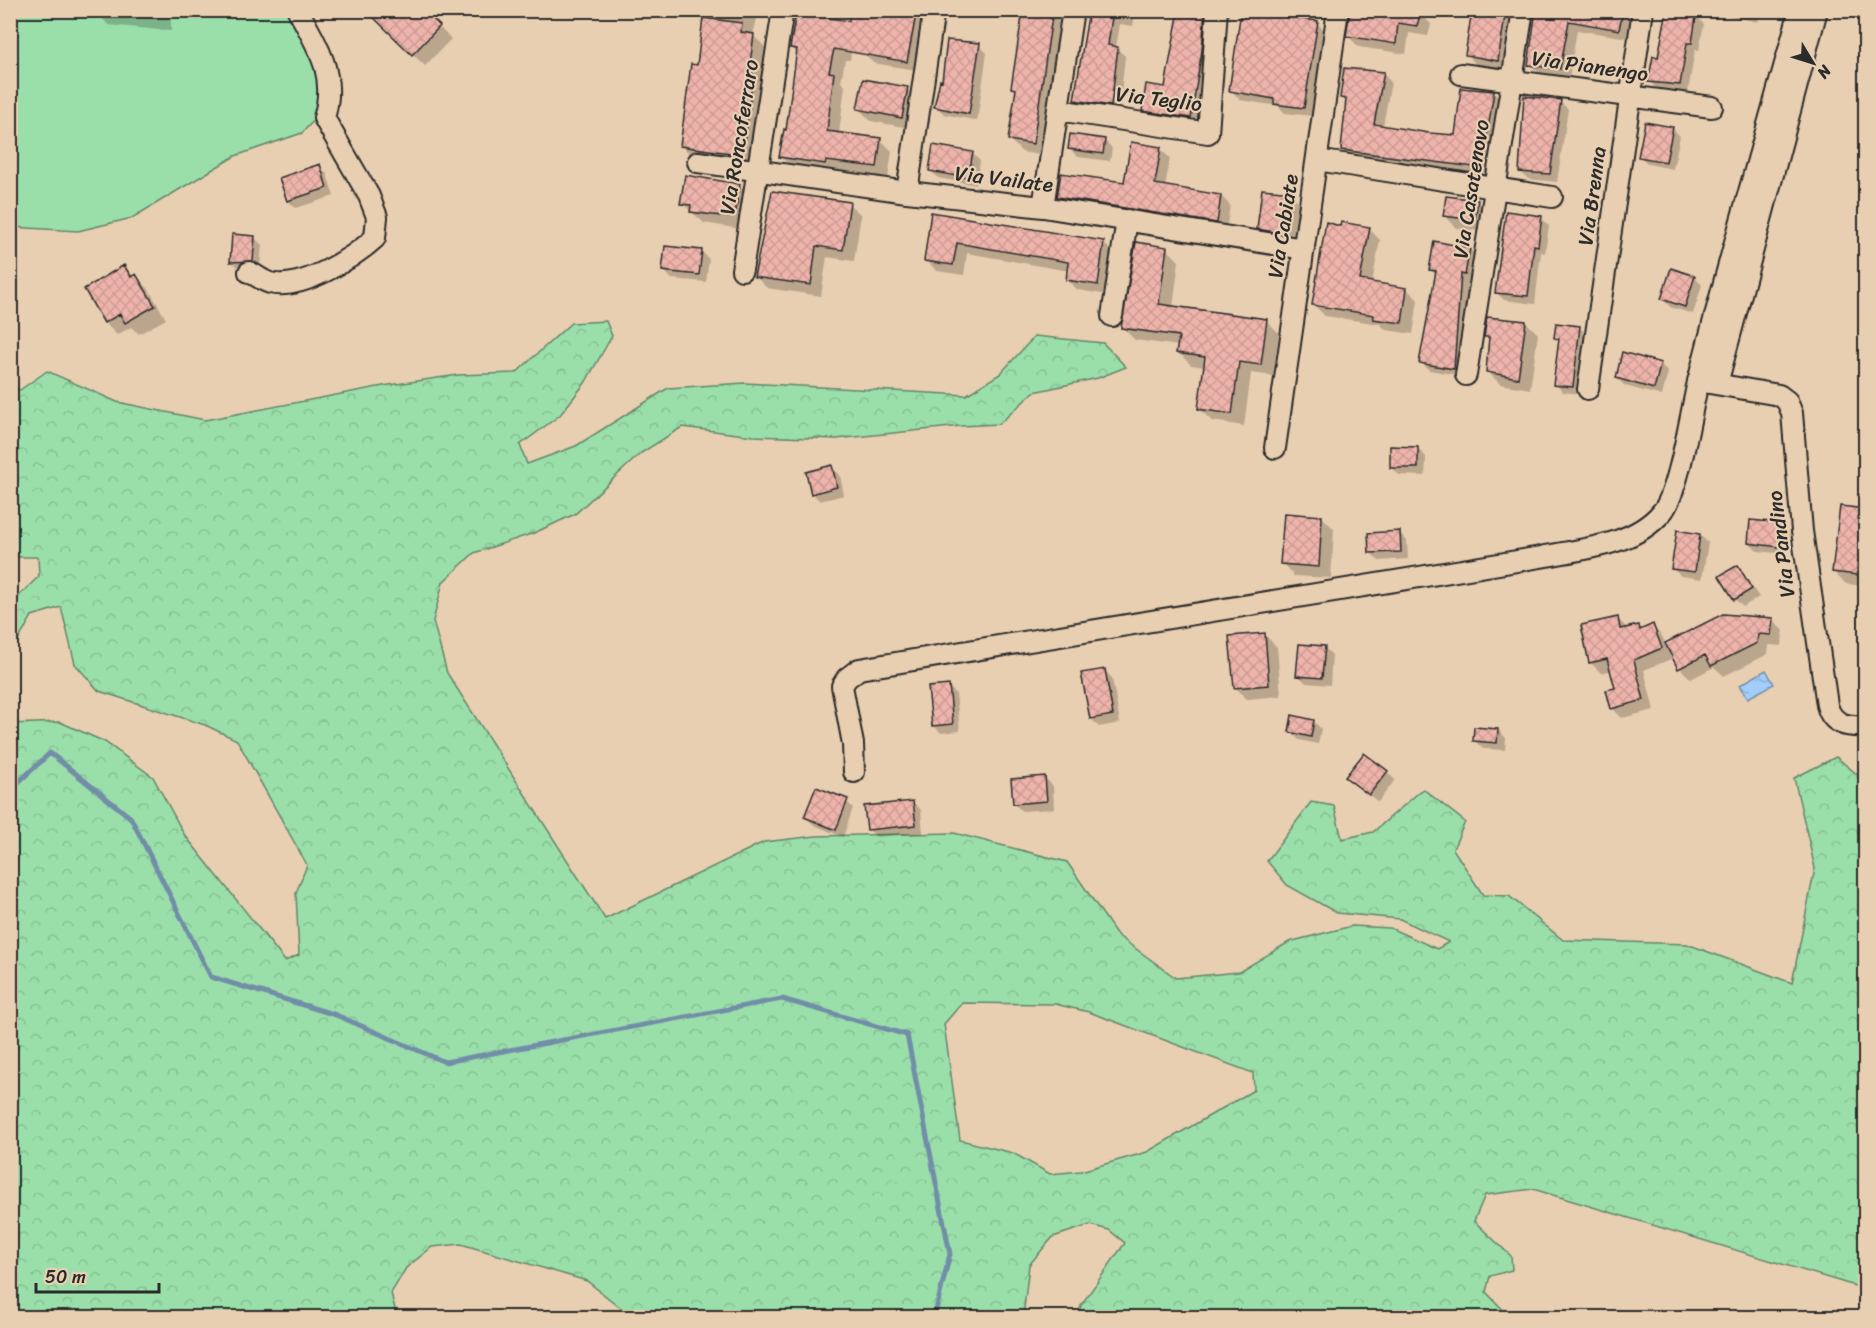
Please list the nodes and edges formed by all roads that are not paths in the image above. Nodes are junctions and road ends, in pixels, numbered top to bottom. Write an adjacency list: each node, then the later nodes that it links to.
1 (298, 10): 26 (street)
2 (783, 10): 18 (street, Via Roncoferraro)
3 (934, 10): 20 (street)
4 (1073, 10): 15 (street)
5 (1217, 10): 15 (street, Via Teglio)
6 (1338, 10): 16 (street, Via Cabiate)
7 (1523, 10): 12 (street, Via Casatenovo)
8 (1644, 10): 13 (street, Via Brenna)
9 (1800, 10): 29 (street)
10 (1817, 10): 29 (street)
11 (1461, 74): 12 (street, Via Pianengo)
12 (1512, 79): 13 (street, Via Pianengo); 19 (street, Via Casatenovo)
13 (1631, 96): 14 (street, Via Pianengo); 30 (street, Via Brenna)
14 (1712, 107)
15 (1058, 110): 22 (street)
16 (1317, 160): 19 (street); 24 (street, Via Cabiate)
17 (698, 162): 18 (street, Via Vailate)
18 (759, 171): 20 (street, Via Vailate); 25 (street, Via Roncoferraro)
19 (1496, 190): 21 (street); 28 (street, Via Casatenovo)
20 (907, 192): 22 (street, Via Vailate)
21 (1551, 197)
22 (1042, 207): 23 (street, Via Vailate)
23 (1127, 220): 24 (street, Via Vailate); 27 (street)
24 (1304, 249): 31 (street, Via Cabiate)
25 (742, 270)
26 (249, 272)
27 (1112, 316)
28 (1466, 375)
29 (1708, 382): 32 (street, Via Pandino); 33 (street)
30 (1588, 388)
31 (1275, 448)
32 (1866, 726)
33 (854, 772)

